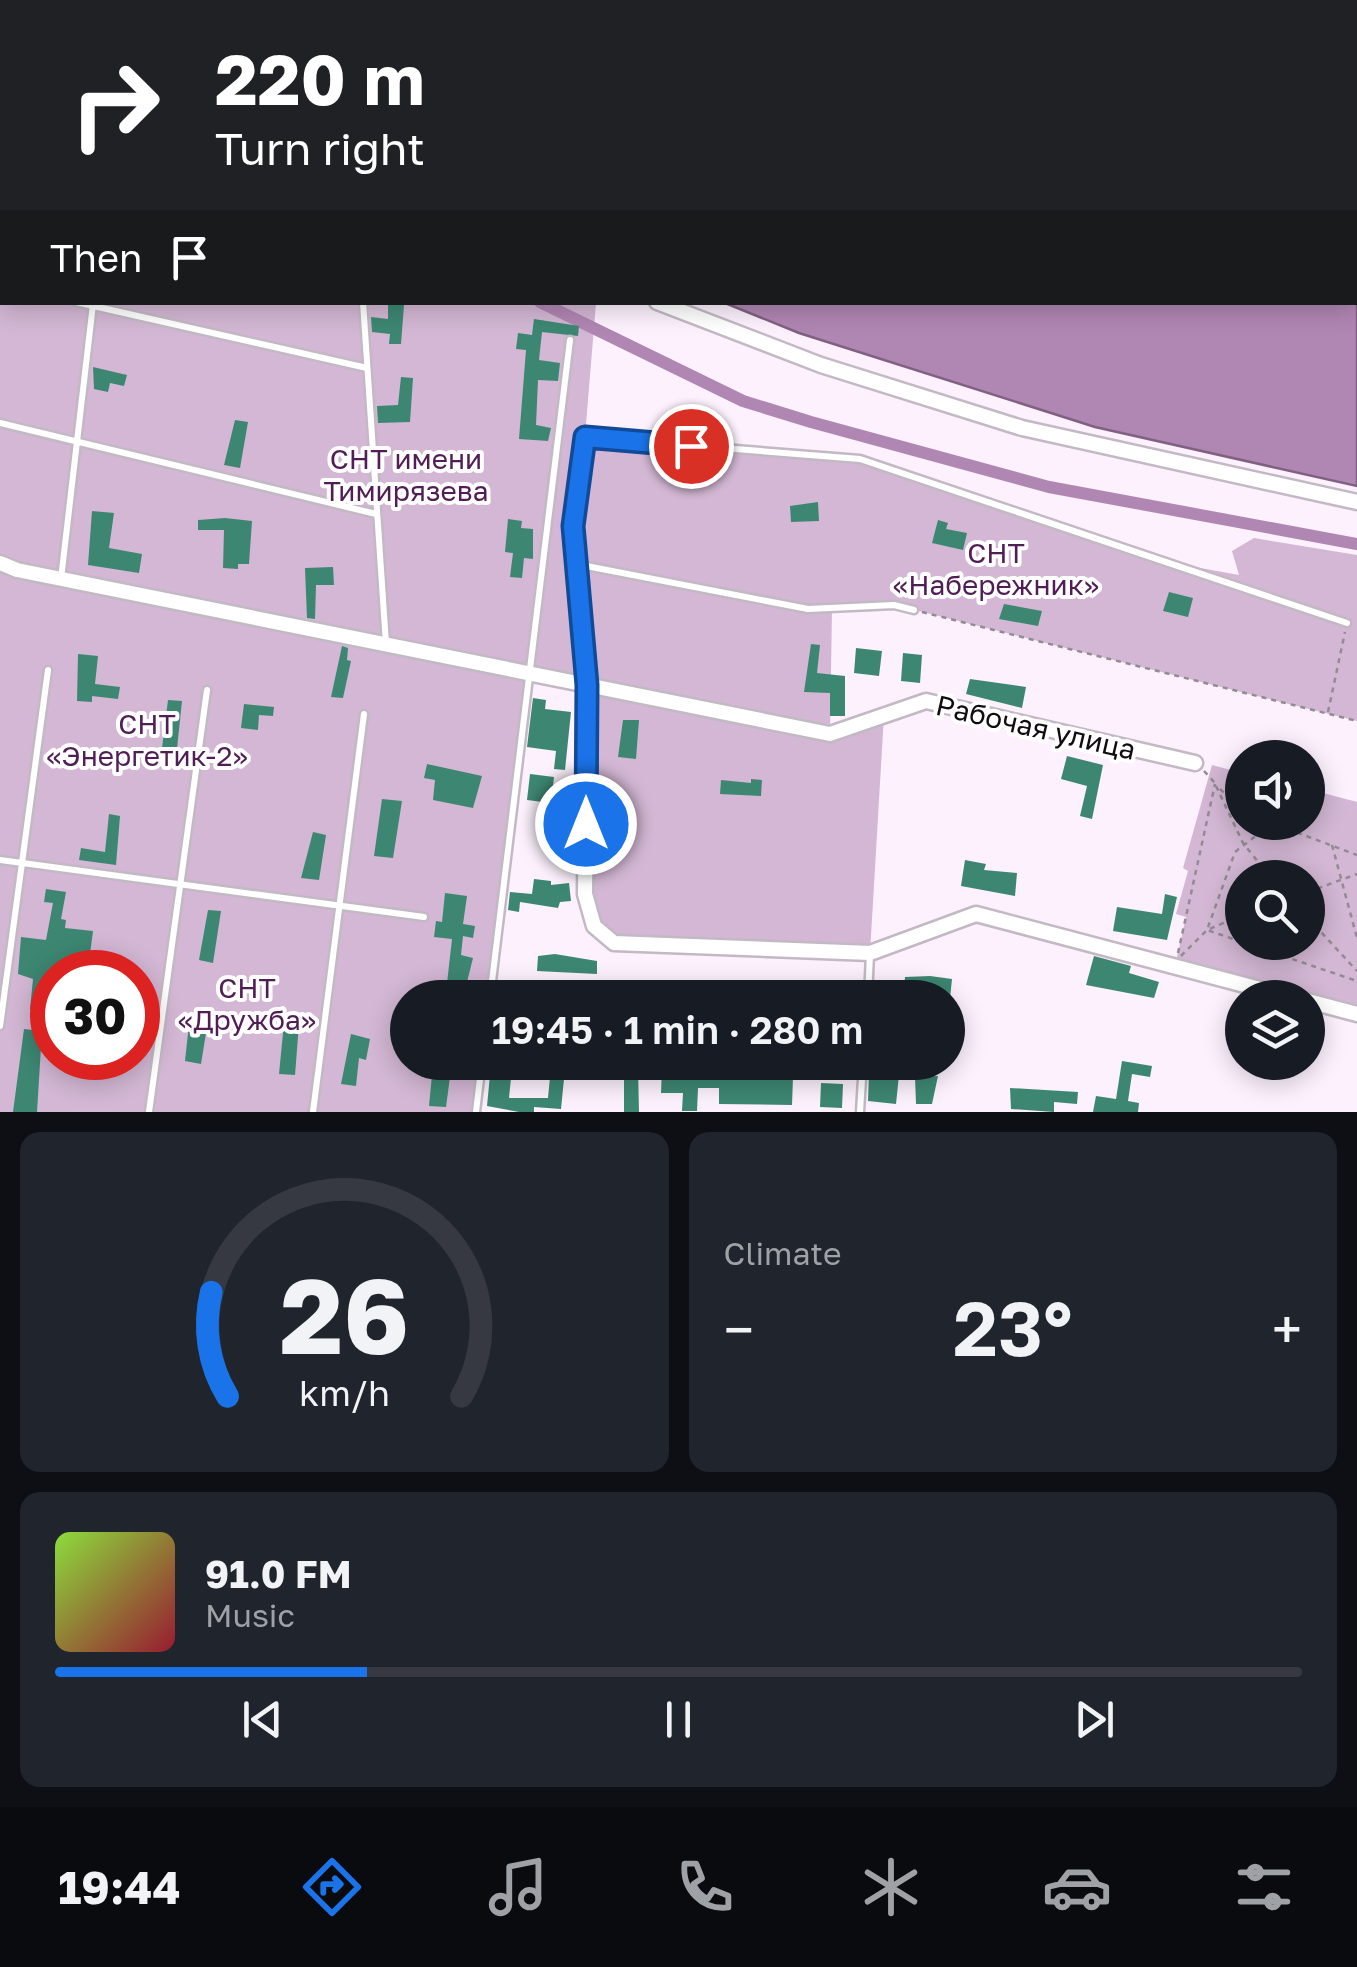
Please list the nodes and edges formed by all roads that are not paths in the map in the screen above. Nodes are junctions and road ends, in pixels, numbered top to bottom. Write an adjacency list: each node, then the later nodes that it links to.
1 (93, 305): 8 (lane)
2 (97, 305): 6 (lane)
3 (363, 305): 6 (lane)
4 (665, 305): 9 (street)
5 (570, 340): 18 (lane)
6 (367, 368): 10 (lane)
7 (0, 424): 8 (lane)
8 (77, 441): 10 (lane); 13 (lane)
9 (1357, 502)
10 (376, 514): 16 (lane)
11 (0, 563): 13 (street, Рабочая улица)
12 (576, 564): 14 (lane); 15 (lane); 19 (lane)
13 (61, 579): 16 (street, Рабочая улица)
14 (914, 610)
15 (1347, 623)
16 (386, 645): 18 (street, Рабочая улица)
17 (48, 670): 24 (lane)
18 (530, 674): 19 (street, Рабочая улица); 29 (lane)
19 (587, 685): 22 (street, Рабочая улица); 28 (street)
20 (207, 690): 25 (lane)
21 (364, 714): 26 (lane)
22 (1195, 763)
23 (0, 860): 24 (lane)
24 (22, 863): 25 (lane); 34 (lane)
25 (180, 884): 26 (lane); 37 (lane)
26 (339, 906): 27 (lane); 38 (lane)
27 (424, 917)
28 (870, 953): 30 (lane); 31 (street)
29 (492, 980)
30 (869, 980)
31 (1227, 980)
32 (1325, 1006): 33 (street)
33 (1357, 1014)
34 (0, 1026)
35 (480, 1080): 39 (lane)
36 (862, 1080): 40 (lane)
37 (149, 1112)
38 (312, 1112)
39 (476, 1112)
40 (860, 1112)

